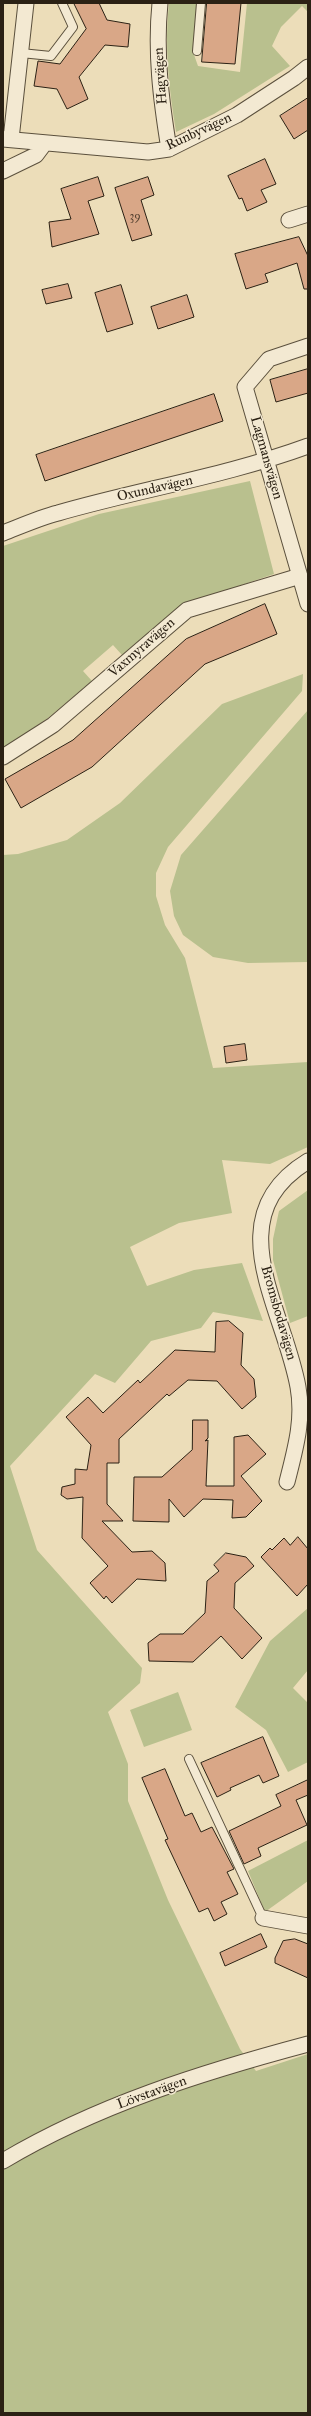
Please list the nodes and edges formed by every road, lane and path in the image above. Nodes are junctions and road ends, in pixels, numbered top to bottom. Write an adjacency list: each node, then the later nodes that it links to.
1 (26, 3): 6 (street)
2 (62, 3): 6 (lane)
3 (160, 3): 10 (street, Hagvägen)
4 (201, 3): 5 (lane)
5 (197, 51)
6 (21, 53): 8 (street)
7 (308, 67): 10 (street, Runbyvägen)
8 (7, 139): 9 (street, Runbyvägen)
9 (45, 143): 10 (street, Runbyvägen); 11 (street)
10 (169, 149)
11 (3, 171)
12 (308, 214): 13 (street)
13 (289, 220)
14 (308, 346): 16 (street, Lagmansvägen)
15 (308, 446): 16 (street, Oxundavägen)
16 (267, 461): 17 (street, Oxundavägen); 18 (street, Lagmansvägen)
17 (3, 533)
18 (300, 576): 19 (street, Lagmansvägen); 20 (street, Vaxmyravägen)
19 (308, 604)
20 (3, 757)
21 (308, 1161): 22 (street, Bromsbodavägen)
22 (287, 1482)
23 (189, 1759): 24 (lane)
24 (262, 1918): 25 (street)
25 (308, 1926)
26 (308, 2044): 27 (street, Lövstavägen)
27 (3, 2161)

